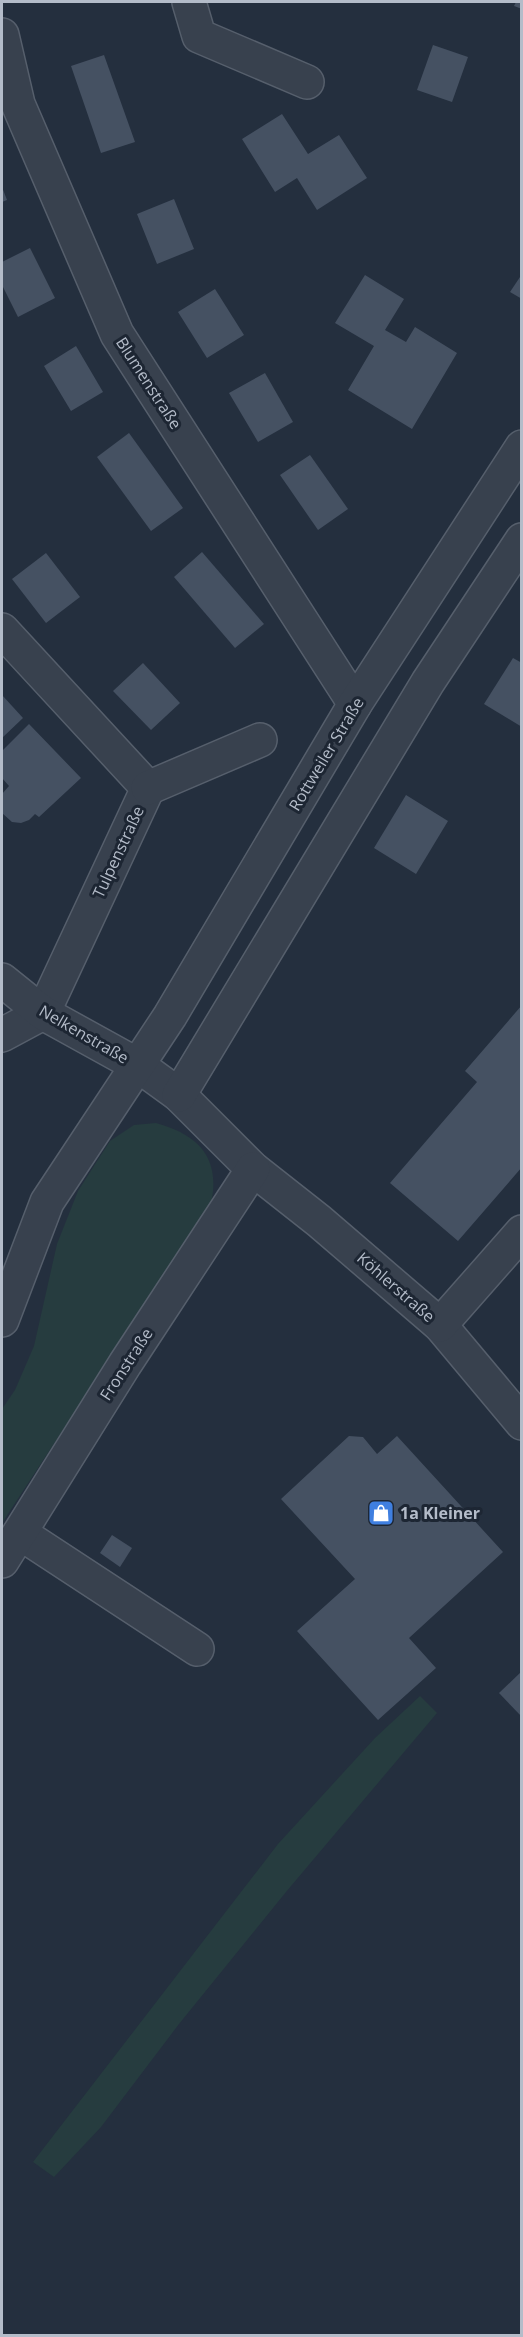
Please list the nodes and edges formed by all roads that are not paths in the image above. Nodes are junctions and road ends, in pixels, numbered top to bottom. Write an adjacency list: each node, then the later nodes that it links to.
1 (189, 2): 3 (street)
2 (2, 35): 7 (street, Blumenstraße)
3 (307, 82)
4 (522, 447): 7 (street, Rottweiler Straße)
5 (522, 540): 14 (street)
6 (2, 630): 9 (street, Tulpenstraße)
7 (355, 704): 13 (street, Rottweiler Straße)
8 (260, 740): 9 (street)
9 (148, 788): 11 (street, Tulpenstraße)
10 (2, 980): 11 (street, Nelkenstraße)
11 (43, 1013): 12 (street); 13 (street, Nelkenstraße)
12 (2, 1035)
13 (139, 1066): 14 (street); 17 (street, Rottweiler Straße)
14 (179, 1095): 15 (street)
15 (254, 1169): 18 (street, Köhlerstraße); 20 (street, Fronstraße)
16 (522, 1232): 18 (street)
17 (2, 1320)
18 (440, 1325): 19 (street, Köhlerstraße)
19 (522, 1423)
20 (20, 1533): 21 (street, Fronstraße); 22 (street)
21 (2, 1561)
22 (197, 1649)

